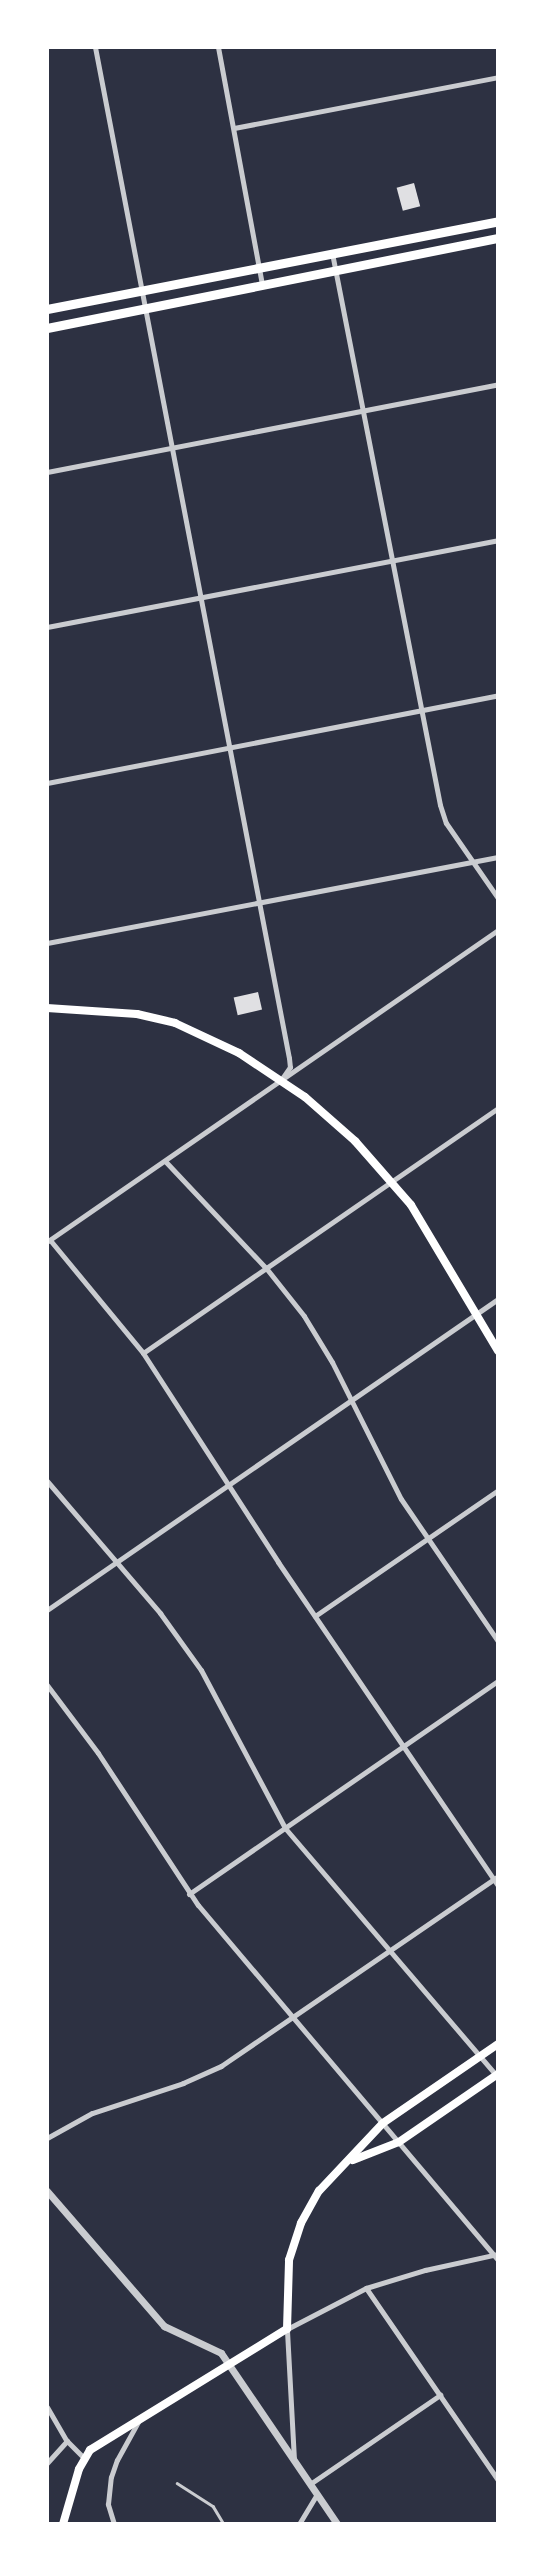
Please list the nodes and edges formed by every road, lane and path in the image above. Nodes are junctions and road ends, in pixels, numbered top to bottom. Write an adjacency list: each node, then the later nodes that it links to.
1 (95, 47): 11 (street)
2 (218, 47): 4 (street)
3 (498, 77): 4 (street)
4 (233, 128): 8 (street)
5 (498, 221): 7 (main road)
6 (498, 238): 9 (main road)
7 (332, 252): 8 (main road); 9 (street)
8 (259, 267): 10 (street); 11 (main road)
9 (336, 271): 10 (main road); 16 (street)
10 (262, 285): 13 (main road)
11 (141, 290): 12 (main road); 13 (street)
12 (47, 309)
13 (144, 309): 14 (main road); 17 (street)
14 (47, 328)
15 (498, 384): 16 (street)
16 (363, 410): 17 (street); 20 (street)
17 (171, 448): 18 (street); 21 (street)
18 (47, 472)
19 (498, 540): 20 (street)
20 (392, 560): 21 (street); 24 (street)
21 (200, 598): 22 (street); 25 (street)
22 (47, 627)
23 (498, 695): 24 (street)
24 (421, 710): 25 (street); 28 (street)
25 (229, 748): 26 (street); 30 (street)
26 (47, 783)
27 (498, 857): 28 (street)
28 (473, 862): 29 (street); 30 (street)
29 (498, 898)
30 (258, 902): 32 (street); 34 (street)
31 (498, 930): 34 (street)
32 (47, 943)
33 (47, 1009): 34 (main road)
34 (281, 1080): 36 (street); 37 (main road)
35 (498, 1108): 37 (street)
36 (165, 1161): 38 (street); 39 (street)
37 (392, 1181): 39 (street); 41 (main road)
38 (49, 1241): 43 (street)
39 (266, 1268): 43 (street); 44 (street)
40 (498, 1298): 41 (street)
41 (477, 1313): 42 (main road); 44 (street)
42 (498, 1351)
43 (143, 1353): 46 (street)
44 (351, 1400): 46 (street); 48 (street)
45 (47, 1481): 49 (street)
46 (228, 1485): 49 (street); 51 (street)
47 (498, 1490): 48 (street)
48 (427, 1539): 51 (street); 52 (street)
49 (115, 1563): 50 (street); 56 (street)
50 (47, 1610)
51 (315, 1616): 55 (street)
52 (498, 1641)
53 (498, 1681): 55 (street)
54 (47, 1685): 59 (street)
55 (404, 1745): 56 (street); 57 (street)
56 (285, 1828): 59 (street); 60 (street)
57 (496, 1878): 58 (street); 60 (street)
58 (498, 1886)
59 (189, 1894): 61 (street)
60 (389, 1952): 61 (street); 63 (street)
61 (293, 2018): 65 (street); 66 (street)
62 (498, 2044): 63 (main road)
63 (480, 2057): 64 (street); 65 (main road)
64 (497, 2076): 67 (main road)
65 (383, 2123): 67 (street); 68 (main road)
66 (47, 2138)
67 (399, 2142): 68 (main road); 70 (street)
68 (344, 2165): 72 (main road)
69 (47, 2191): 73 (street)
70 (496, 2257): 71 (street)
71 (366, 2288): 72 (street); 74 (street)
72 (287, 2329): 73 (main road); 79 (street)
73 (229, 2364): 76 (main road); 79 (street)
74 (440, 2395): 81 (street); 83 (street)
75 (47, 2407): 77 (street)
76 (140, 2419): 78 (main road); 86 (street)
77 (67, 2441): 78 (street); 80 (street)
78 (84, 2458): 85 (main road)
79 (294, 2460): 83 (street)
80 (47, 2463)
81 (498, 2480)
82 (177, 2483): 87 (lane)
83 (310, 2484): 84 (street)
84 (317, 2494): 88 (street); 89 (street)
85 (63, 2524)
86 (114, 2524)
87 (224, 2524)
88 (299, 2524)
89 (337, 2524)

